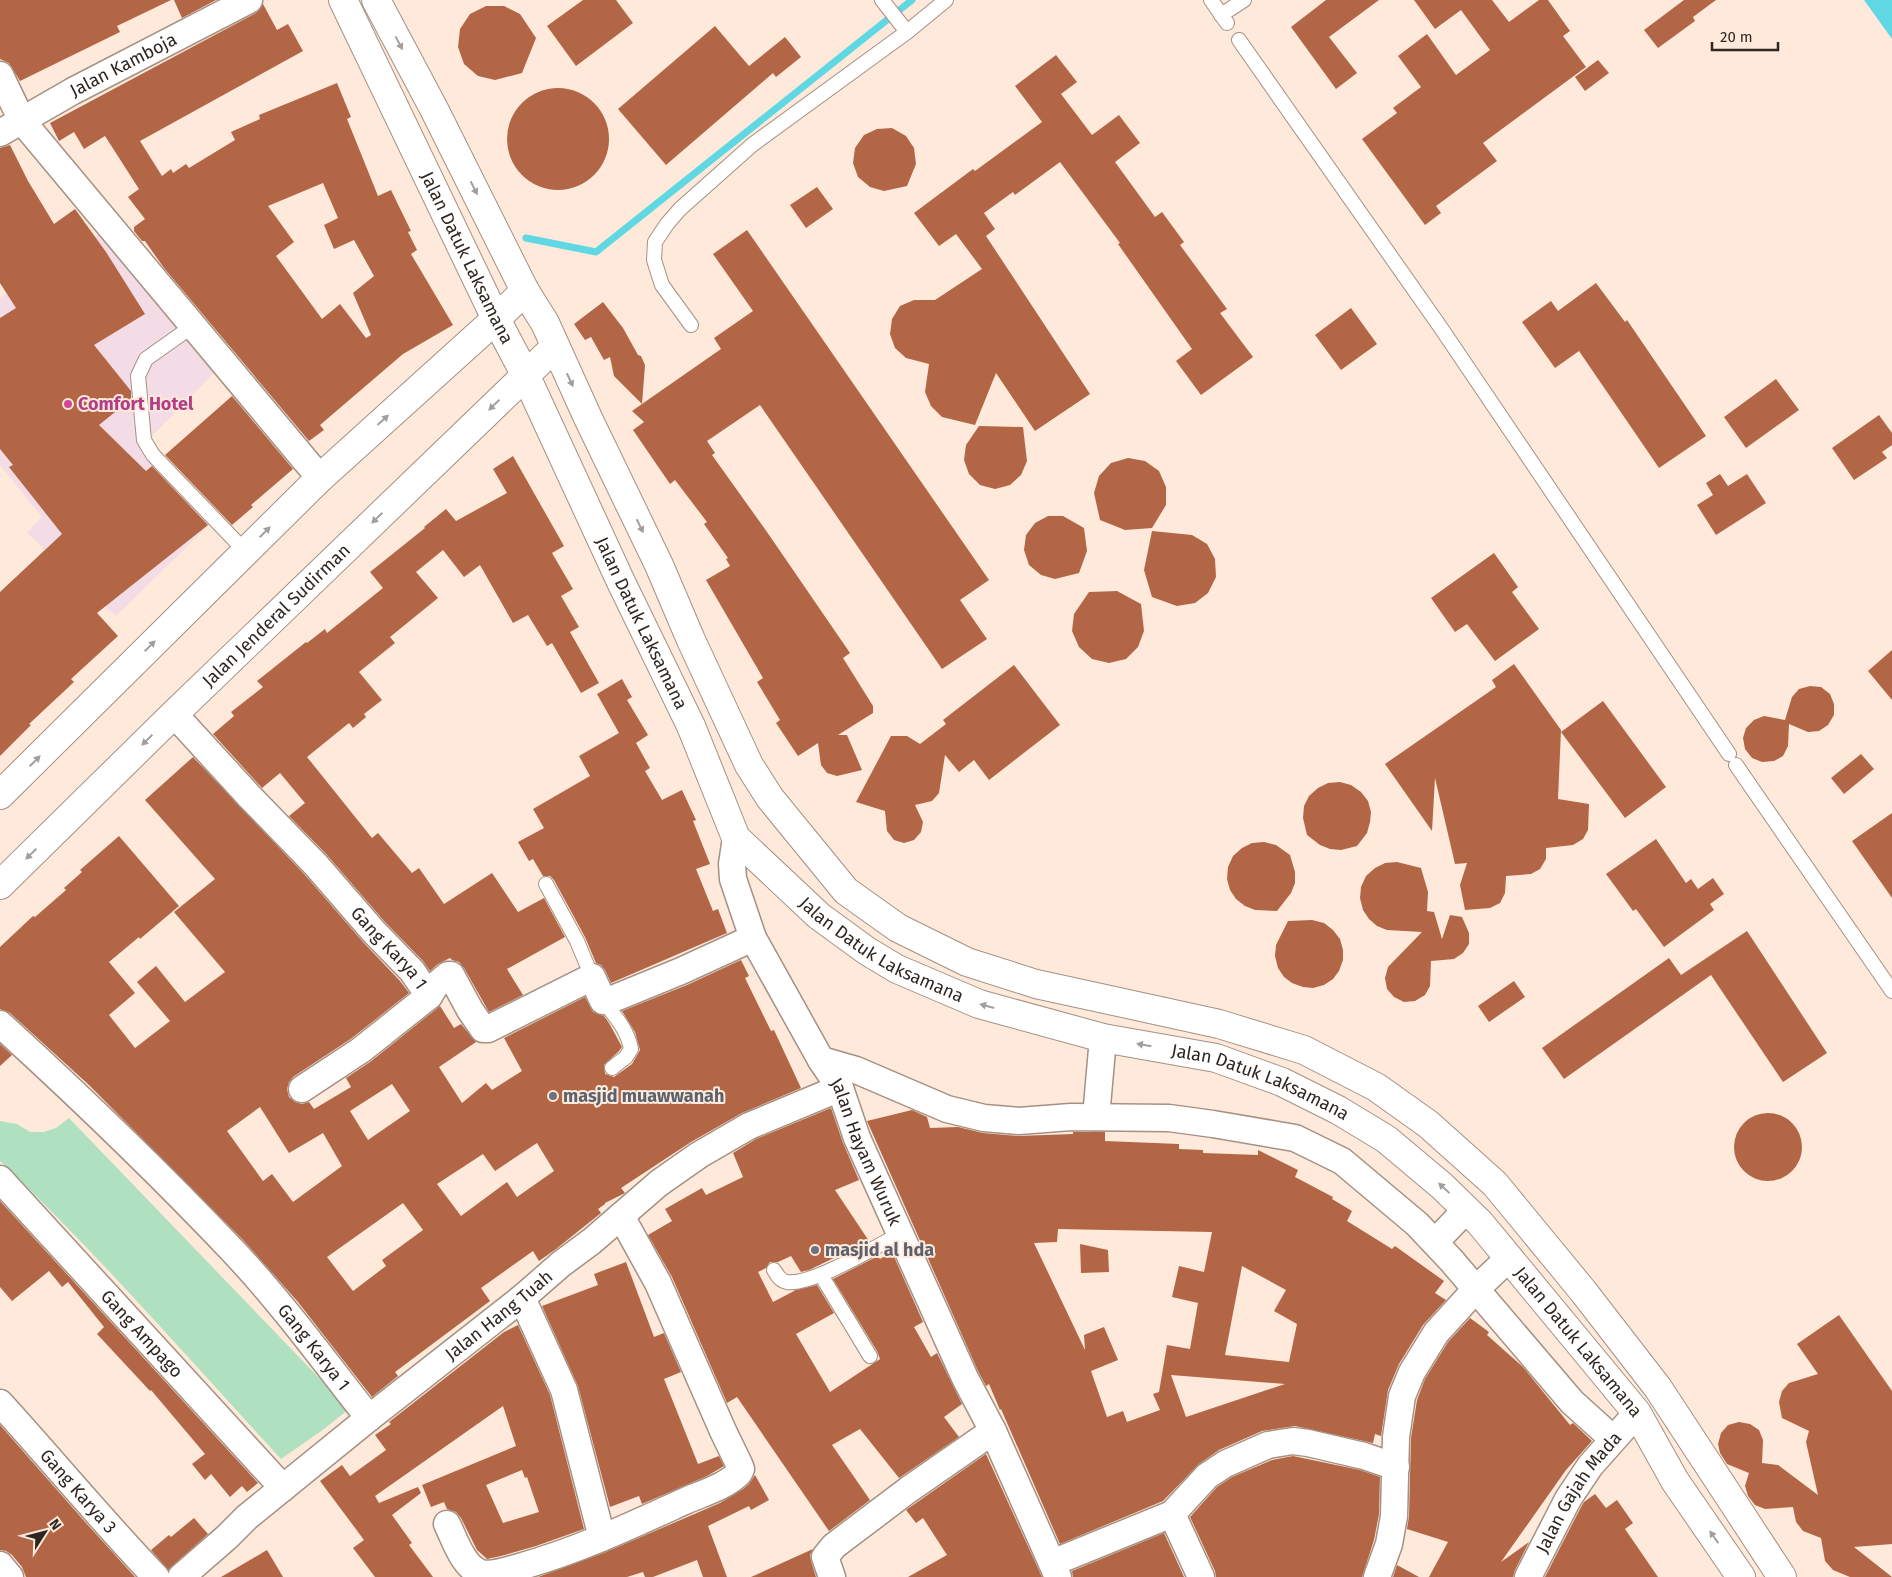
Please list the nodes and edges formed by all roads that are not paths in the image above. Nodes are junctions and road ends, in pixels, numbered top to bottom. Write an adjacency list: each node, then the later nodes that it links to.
1 (249, 0): 11 (street, Jalan Kamboja)
2 (343, 0): 13 (main road, Jalan Datuk Laksamana)
3 (376, 0): 12 (main road, Jalan Datuk Laksamana, one-way to 12)
4 (946, 0): 8 (lane)
5 (1211, 0): 6 (lane)
6 (1244, 0)
7 (883, 1): 8 (lane)
8 (904, 27): 15 (lane)
9 (1239, 40): 27 (lane)
10 (0, 75): 11 (street)
11 (11, 127): 14 (street)
12 (525, 291): 13 (main road); 16 (main road, Jalan Datuk Laksamana)
13 (496, 319): 17 (main road, Jalan Datuk Laksamana); 18 (main road, one-way to 13)
14 (194, 325): 18 (street); 19 (lane)
15 (691, 325)
16 (555, 347): 17 (main road, Jalan Jenderal Sudirman); 46 (main road, Jalan Datuk Laksamana, one-way to 46)
17 (525, 374): 20 (main road, Jalan Jenderal Sudirman, one-way to 20); 22 (main road, Jalan Datuk Laksamana)
18 (320, 478): 19 (main road, one-way to 18)
19 (246, 551): 21 (main road, one-way to 19)
20 (174, 714): 24 (main road, Jalan Jenderal Sudirman, one-way to 24); 28 (street, Gang Karya 1)
21 (0, 795)
22 (736, 838): 25 (street, Jalan Hayam Wuruk); 31 (main road, Jalan Datuk Laksamana, one-way to 22)
23 (546, 884): 26 (lane)
24 (0, 885)
25 (753, 938): 29 (street); 32 (street, Jalan Hayam Wuruk)
26 (592, 977): 28 (street, Gang Karya 1); 29 (street)
27 (1892, 991)
28 (429, 996): 35 (street)
29 (603, 1001): 33 (lane)
30 (0, 1024): 52 (street, Gang Karya 1)
31 (1103, 1038): 36 (street); 38 (main road, Jalan Datuk Laksamana, one-way to 31)
32 (822, 1060): 34 (street, Jalan Hayam Wuruk); 36 (street)
33 (612, 1068)
34 (840, 1088): 39 (street, Jalan Hang Tuah); 40 (street, Jalan Hayam Wuruk)
35 (302, 1089)
36 (1096, 1117): 41 (street)
37 (0, 1179): 56 (street, Gang Ampago)
38 (1466, 1210): 41 (street); 42 (main road, Jalan Datuk Laksamana)
39 (621, 1216): 47 (street, Jalan Hang Tuah); 59 (street)
40 (900, 1234): 44 (lane); 53 (street, Jalan Hayam Wuruk)
41 (1435, 1242): 45 (street)
42 (1510, 1258): 45 (street); 48 (main road, Jalan Datuk Laksamana)
43 (774, 1270): 44 (lane)
44 (821, 1275): 49 (lane)
45 (1476, 1289): 54 (street); 55 (street)
46 (1582, 1291): 48 (main road); 70 (main road, Jalan Datuk Laksamana)
47 (522, 1298): 52 (street, Jalan Hang Tuah); 59 (street)
48 (1554, 1314): 51 (main road, Jalan Datuk Laksamana)
49 (870, 1356)
50 (0, 1403): 63 (street, Gang Karya 3)
51 (1637, 1413): 54 (street, Jalan Gajah Mada); 69 (main road, Jalan Datuk Laksamana, one-way to 51)
52 (370, 1418): 56 (street, Jalan Hang Tuah)
53 (993, 1431): 61 (street, Jalan Hayam Wuruk); 65 (street)
54 (1613, 1439): 68 (street, Jalan Gajah Mada)
55 (1396, 1467): 57 (street); 67 (street)
56 (283, 1488): 64 (street, Jalan Hang Tuah)
57 (1172, 1514): 61 (street); 66 (street)
58 (447, 1524): 59 (street)
59 (602, 1538)
60 (0, 1565): 62 (street)
61 (1055, 1570)
62 (10, 1577)
63 (156, 1577)
64 (181, 1577)
65 (832, 1577)
66 (1200, 1577)
67 (1377, 1577)
68 (1528, 1577)
69 (1741, 1577)
70 (1782, 1577)

